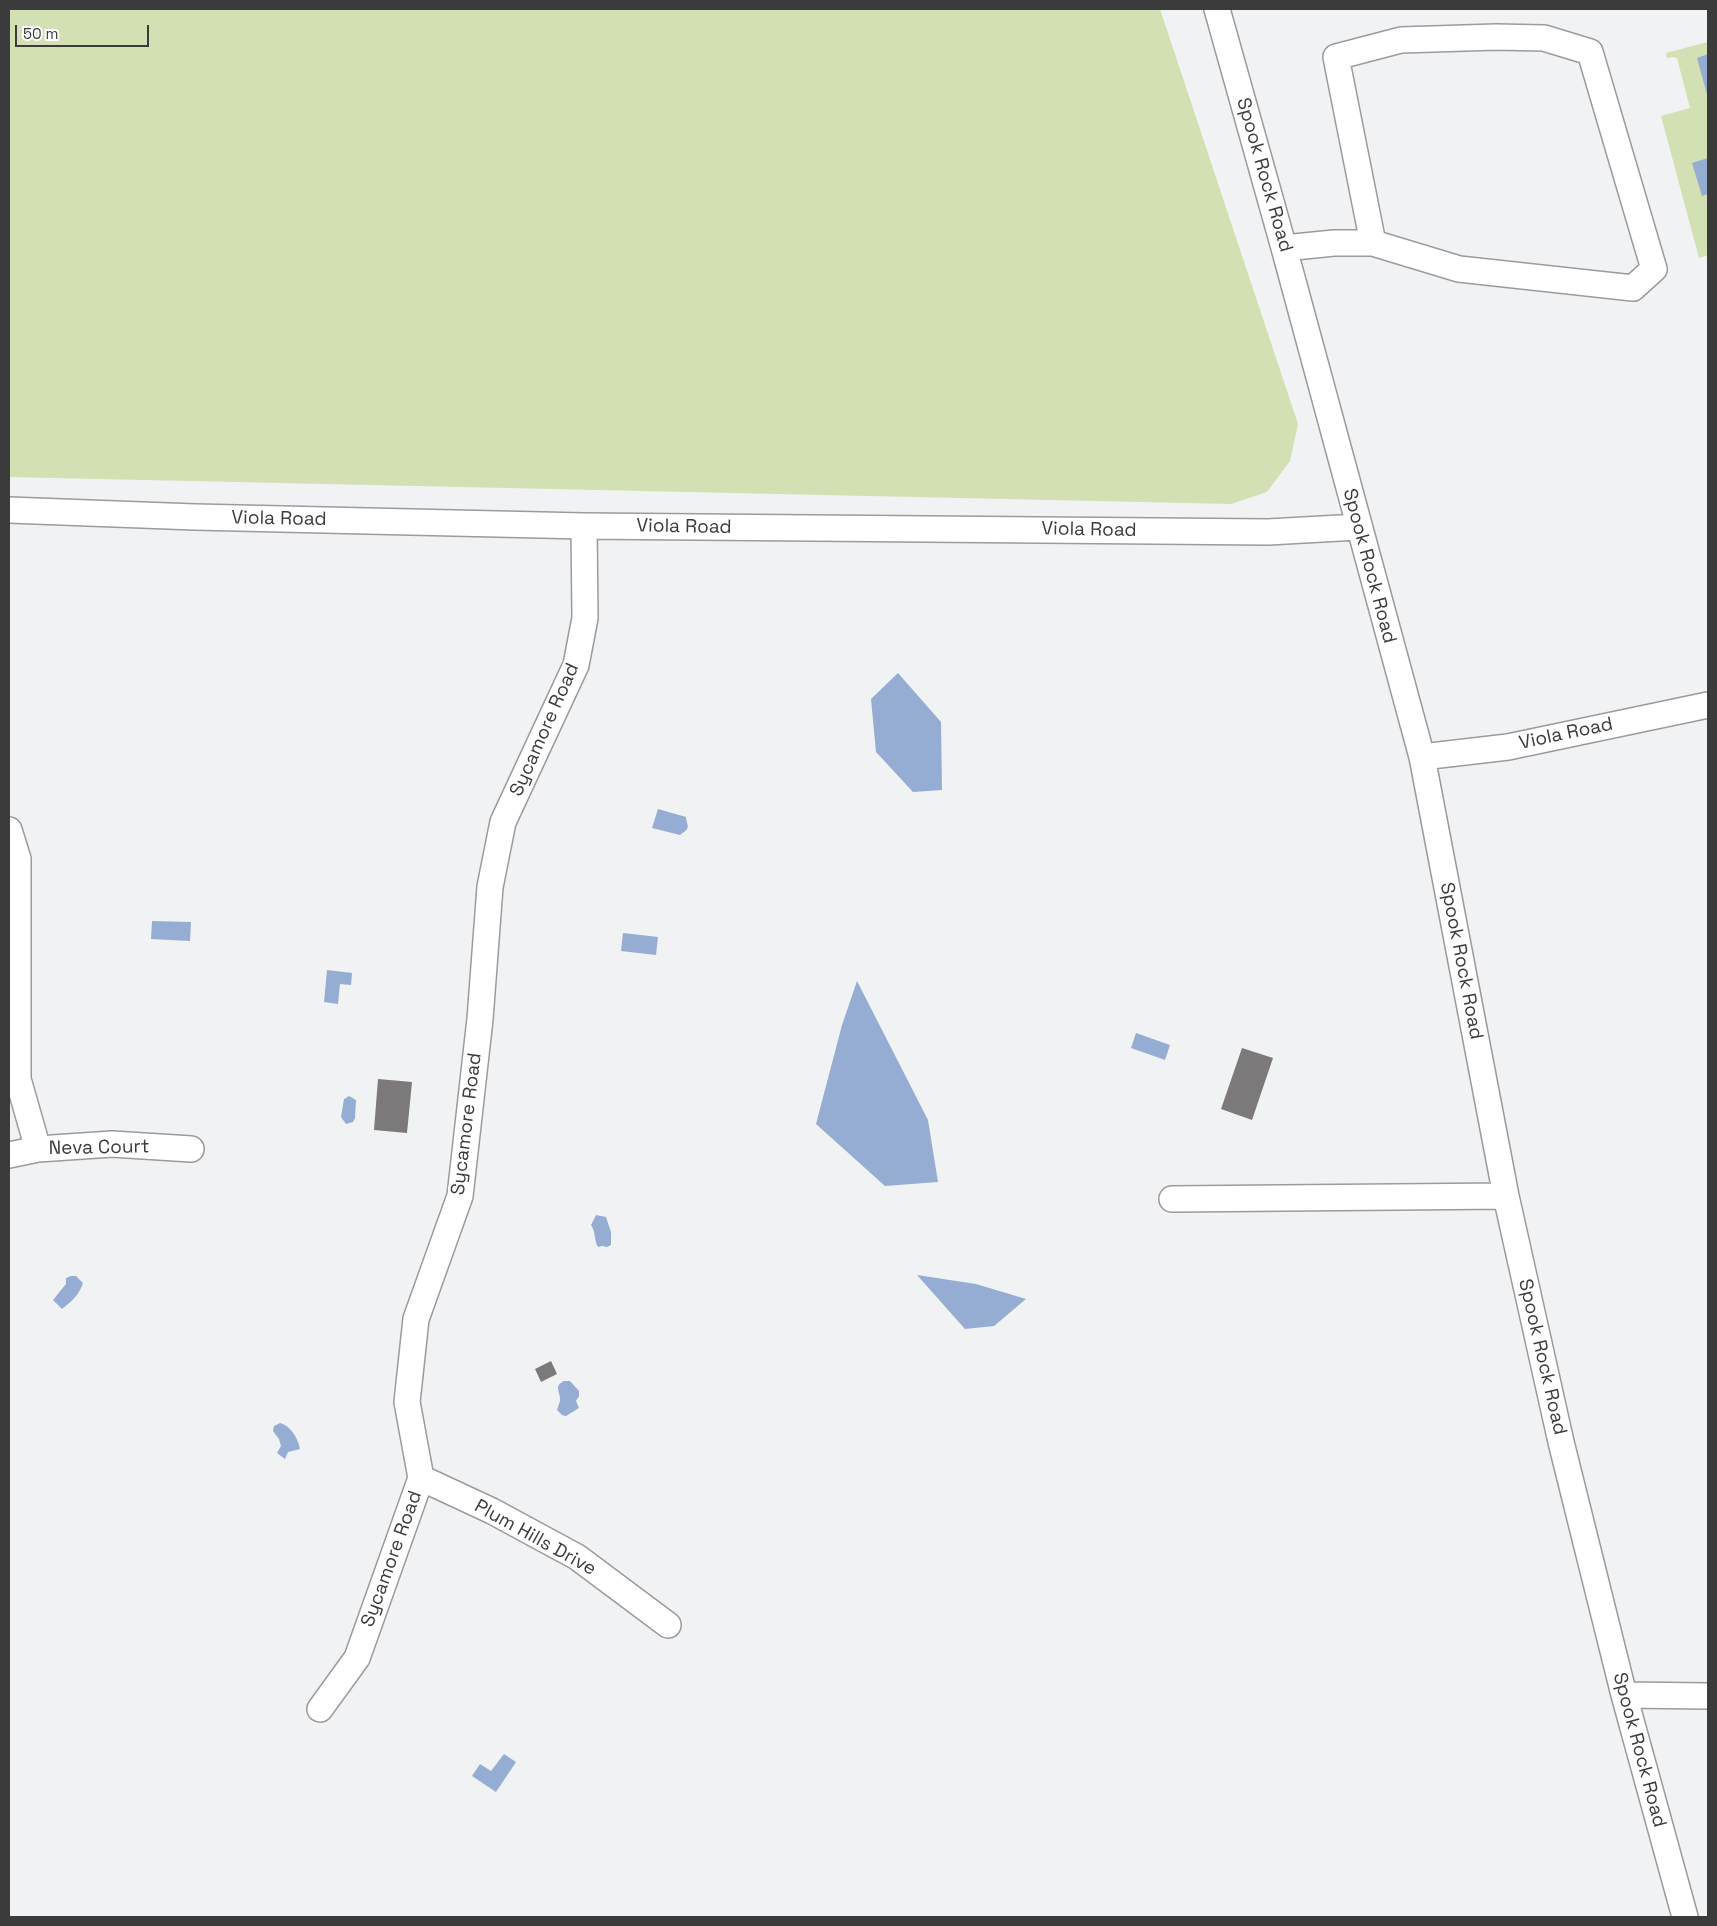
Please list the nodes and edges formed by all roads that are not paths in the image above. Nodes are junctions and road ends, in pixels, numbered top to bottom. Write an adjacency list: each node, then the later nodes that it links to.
1 (1217, 9): 3 (street, Spook Rock Road)
2 (1373, 242): 2 (street); 3 (street)
3 (1284, 248): 6 (street, Spook Rock Road)
4 (9, 510): 5 (street, Viola Road)
5 (584, 526): 6 (street, Viola Road); 15 (street, Sycamore Road)
6 (1358, 527): 8 (street, Spook Rock Road)
7 (1708, 705): 8 (street, Viola Road)
8 (1422, 757): 13 (street, Spook Rock Road)
9 (9, 830): 10 (street)
10 (38, 1149): 11 (street, Neva Court); 12 (street, Neva Court)
11 (191, 1149)
12 (9, 1155)
13 (1506, 1196): 14 (street); 17 (street, Spook Rock Road)
14 (1172, 1199)
15 (421, 1478): 16 (street, Plum Hills Drive); 19 (street, Sycamore Road)
16 (668, 1625)
17 (1624, 1695): 18 (street); 20 (street, Spook Rock Road)
18 (1708, 1696)
19 (320, 1709)
20 (1685, 1917)

